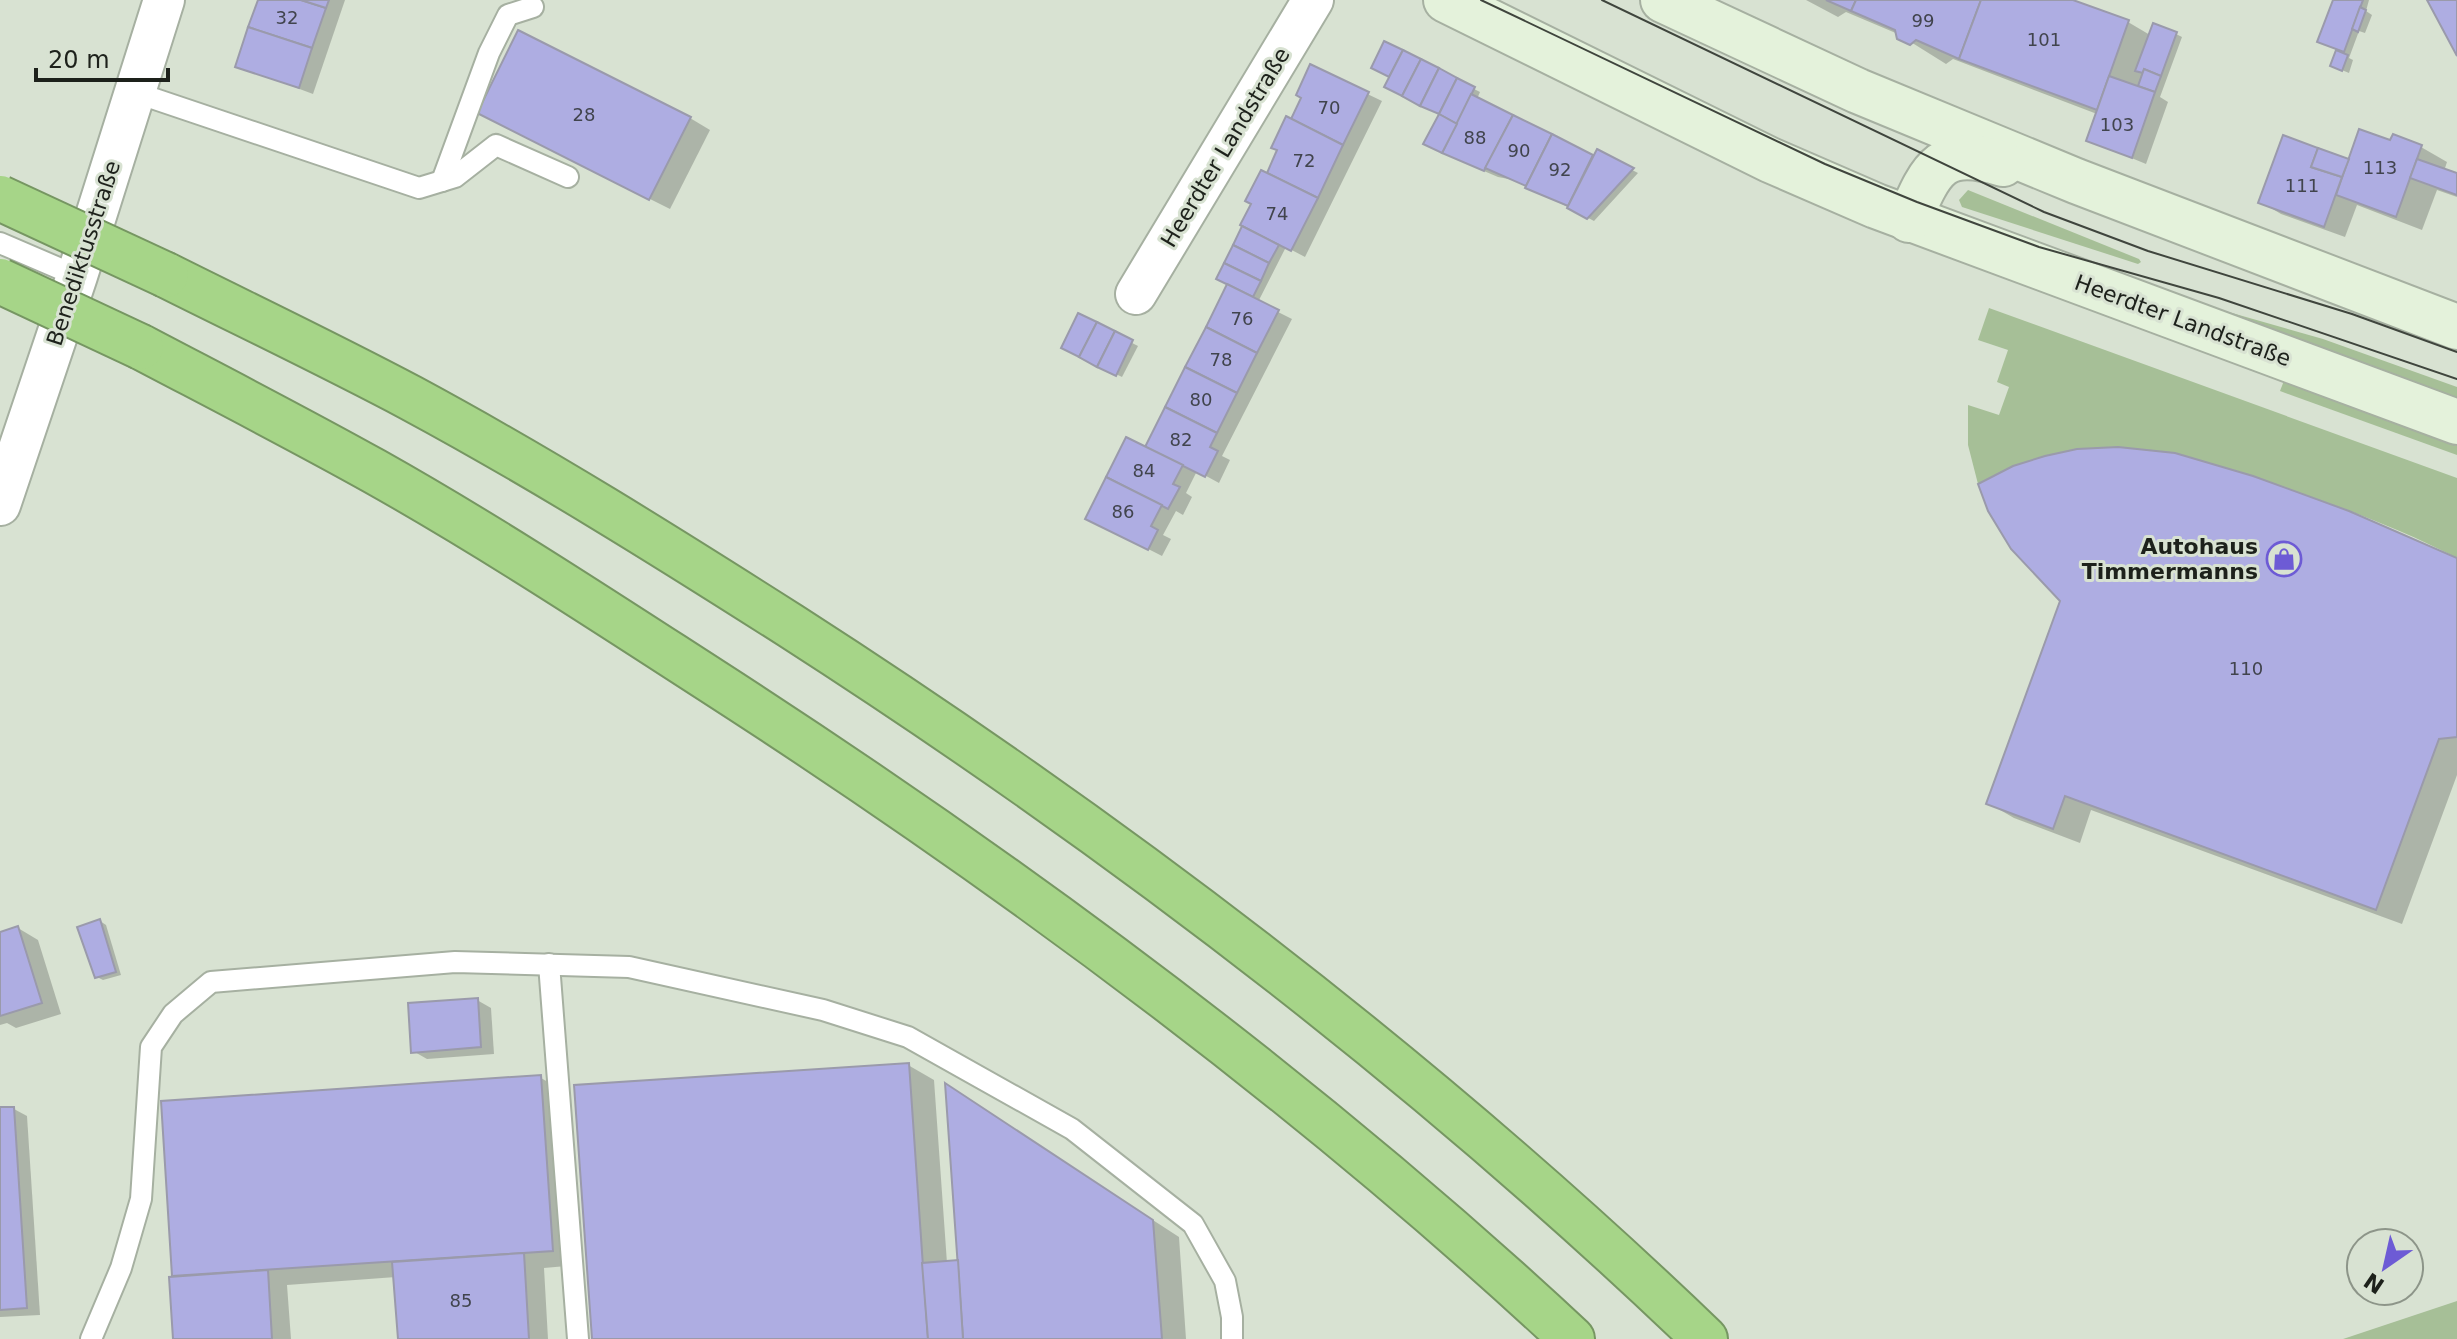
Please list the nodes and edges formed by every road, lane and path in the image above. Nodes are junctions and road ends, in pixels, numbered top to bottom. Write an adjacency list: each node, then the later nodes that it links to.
1 (164, 0): 6 (street, Benediktusstraße)
2 (1313, 0): 15 (street, Heerdter Landstraße)
3 (1446, 0): 11 (main road, Heerdter Landstraße)
4 (1663, 0): 7 (main road)
5 (533, 7): 9 (lane)
6 (134, 92): 9 (lane); 13 (street, Benediktusstraße)
7 (2063, 174): 11 (main road); 16 (main road)
8 (568, 177): 9 (lane)
9 (442, 181)
10 (0, 198): 24 (highway, bridge)
11 (1909, 220): 17 (main road, Heerdter Landstraße)
12 (0, 243): 13 (lane)
13 (77, 276): 18 (street, Benediktusstraße)
14 (0, 281): 20 (highway, bridge)
15 (1136, 294)
16 (2457, 327)
17 (2457, 422)
18 (0, 505)
19 (549, 964): 21 (lane); 22 (lane); 23 (lane)
20 (1570, 1337)
21 (91, 1339)
22 (578, 1339)
23 (1232, 1339)
24 (1705, 1339)

